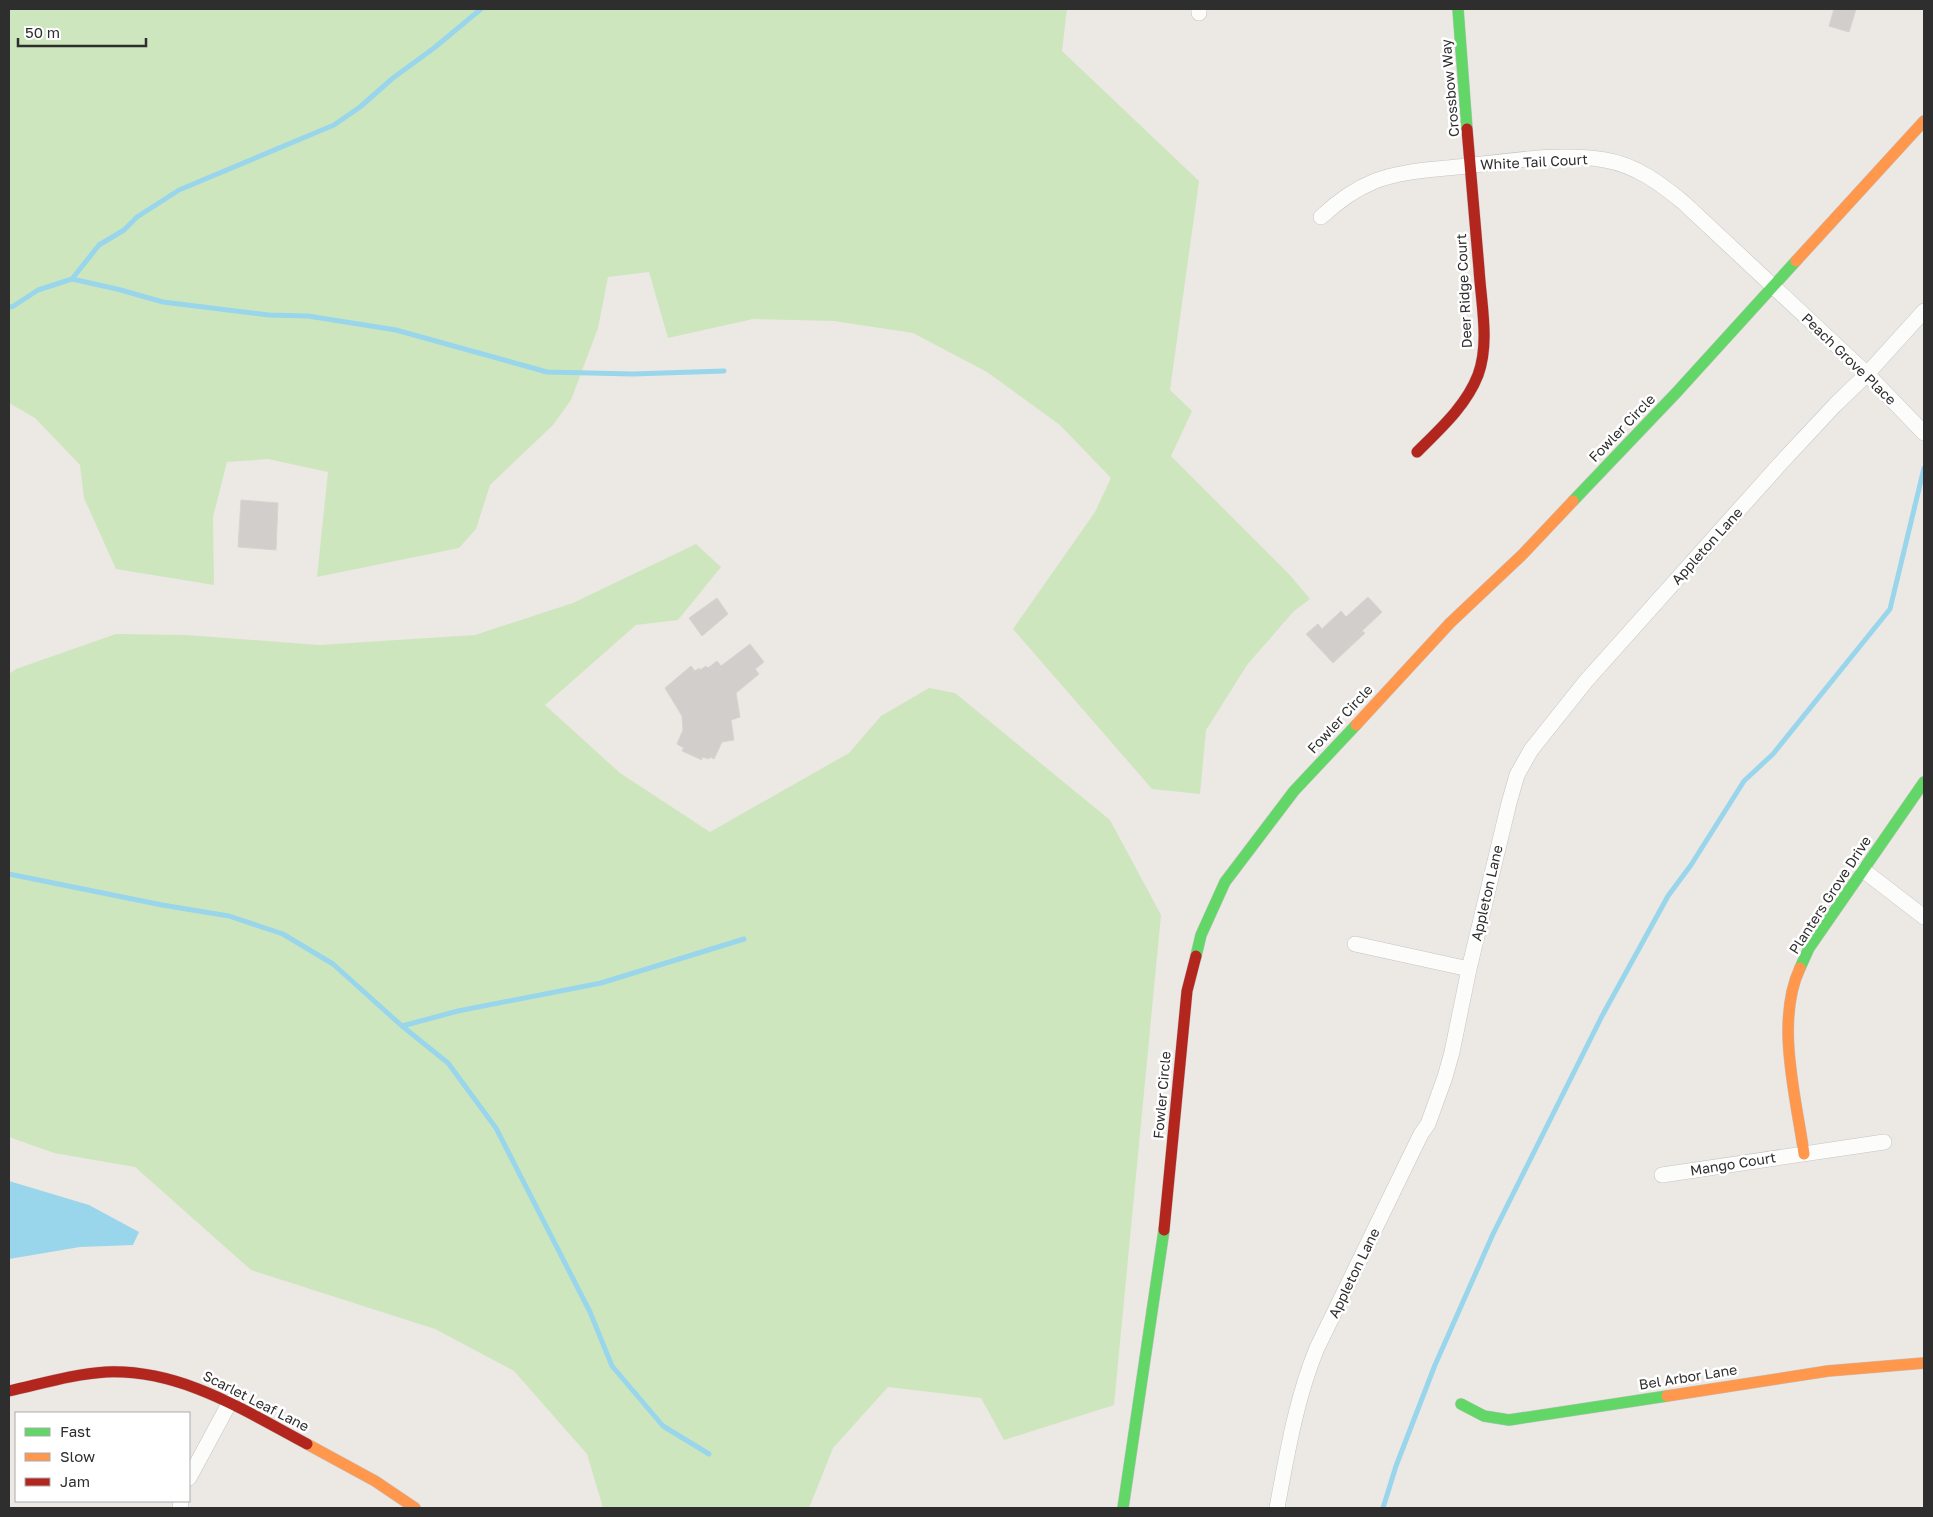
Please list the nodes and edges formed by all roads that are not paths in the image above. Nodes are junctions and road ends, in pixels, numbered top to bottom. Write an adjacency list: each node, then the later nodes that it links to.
1 (1458, 9): 3 (street, Crossbow Way)
2 (1924, 121): 5 (street, Fowler Circle)
3 (1471, 166): 4 (street, White Tail Court); 5 (street, White Tail Court); 9 (street, Deer Ridge Court)
4 (1321, 216)
5 (1774, 286): 7 (street, Peach Grove Place); 24 (street, Fowler Circle)
6 (1924, 311): 7 (street, Appleton Lane)
7 (1867, 374): 8 (street, Peach Grove Place); 14 (street, Appleton Lane)
8 (1924, 432)
9 (1417, 452)
10 (1924, 782): 11 (street, Planters Grove Drive)
11 (1863, 870): 12 (street); 16 (street, Planters Grove Drive)
12 (1924, 917)
13 (1355, 944): 14 (street)
14 (1469, 968): 25 (street, Appleton Lane)
15 (1884, 1142): 16 (street, Mango Court)
16 (1804, 1154): 17 (street, Mango Court)
17 (1662, 1175)
18 (1924, 1363): 21 (street, Bel Arbor Lane)
19 (9, 1391): 20 (street, Scarlet Leaf Lane)
20 (230, 1402): 22 (street); 23 (street, Scarlet Leaf Lane)
21 (1462, 1404)
22 (190, 1476)
23 (415, 1508)
24 (1123, 1508)
25 (1278, 1508)

